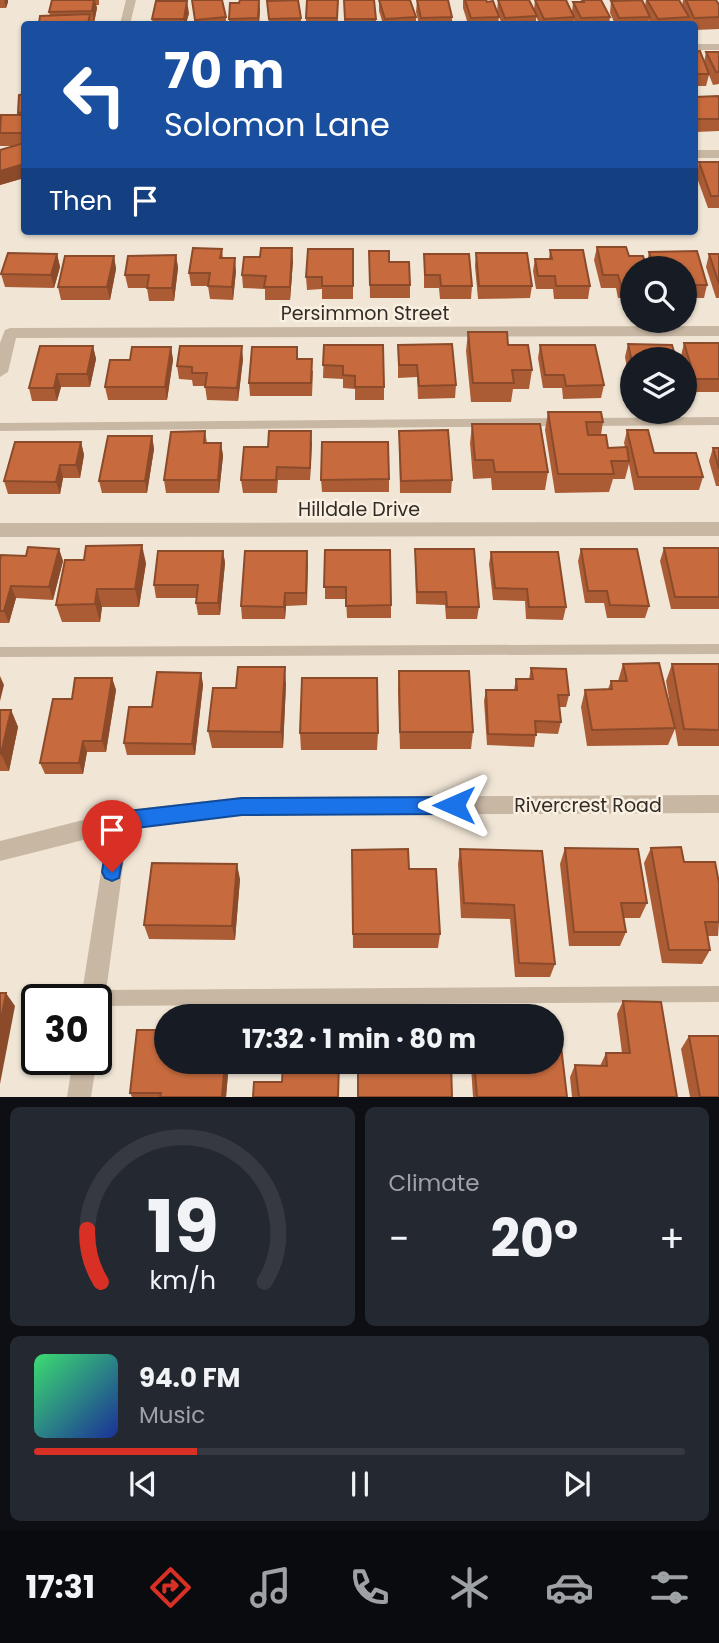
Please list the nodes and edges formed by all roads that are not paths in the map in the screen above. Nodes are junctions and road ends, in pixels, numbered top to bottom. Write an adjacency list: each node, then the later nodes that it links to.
1 (131, 0): 2 (street)
2 (126, 21)
3 (698, 47): 4 (street)
4 (719, 47)
5 (698, 154): 6 (street)
6 (719, 154)
7 (719, 331): 8 (street, Persimmon Street)
8 (0, 372)
9 (719, 421): 10 (lane)
10 (0, 427)
11 (719, 529): 12 (street, Hilldale Drive)
12 (0, 530)
13 (719, 649): 14 (lane)
14 (0, 652)
15 (719, 804): 16 (street, Rivercrest Road)
16 (119, 821): 17 (street, Rivercrest Road); 18 (street)
17 (0, 851)
18 (96, 984)
19 (719, 994): 20 (lane)
20 (112, 999)
21 (82, 1075): 22 (street)
22 (79, 1097)

